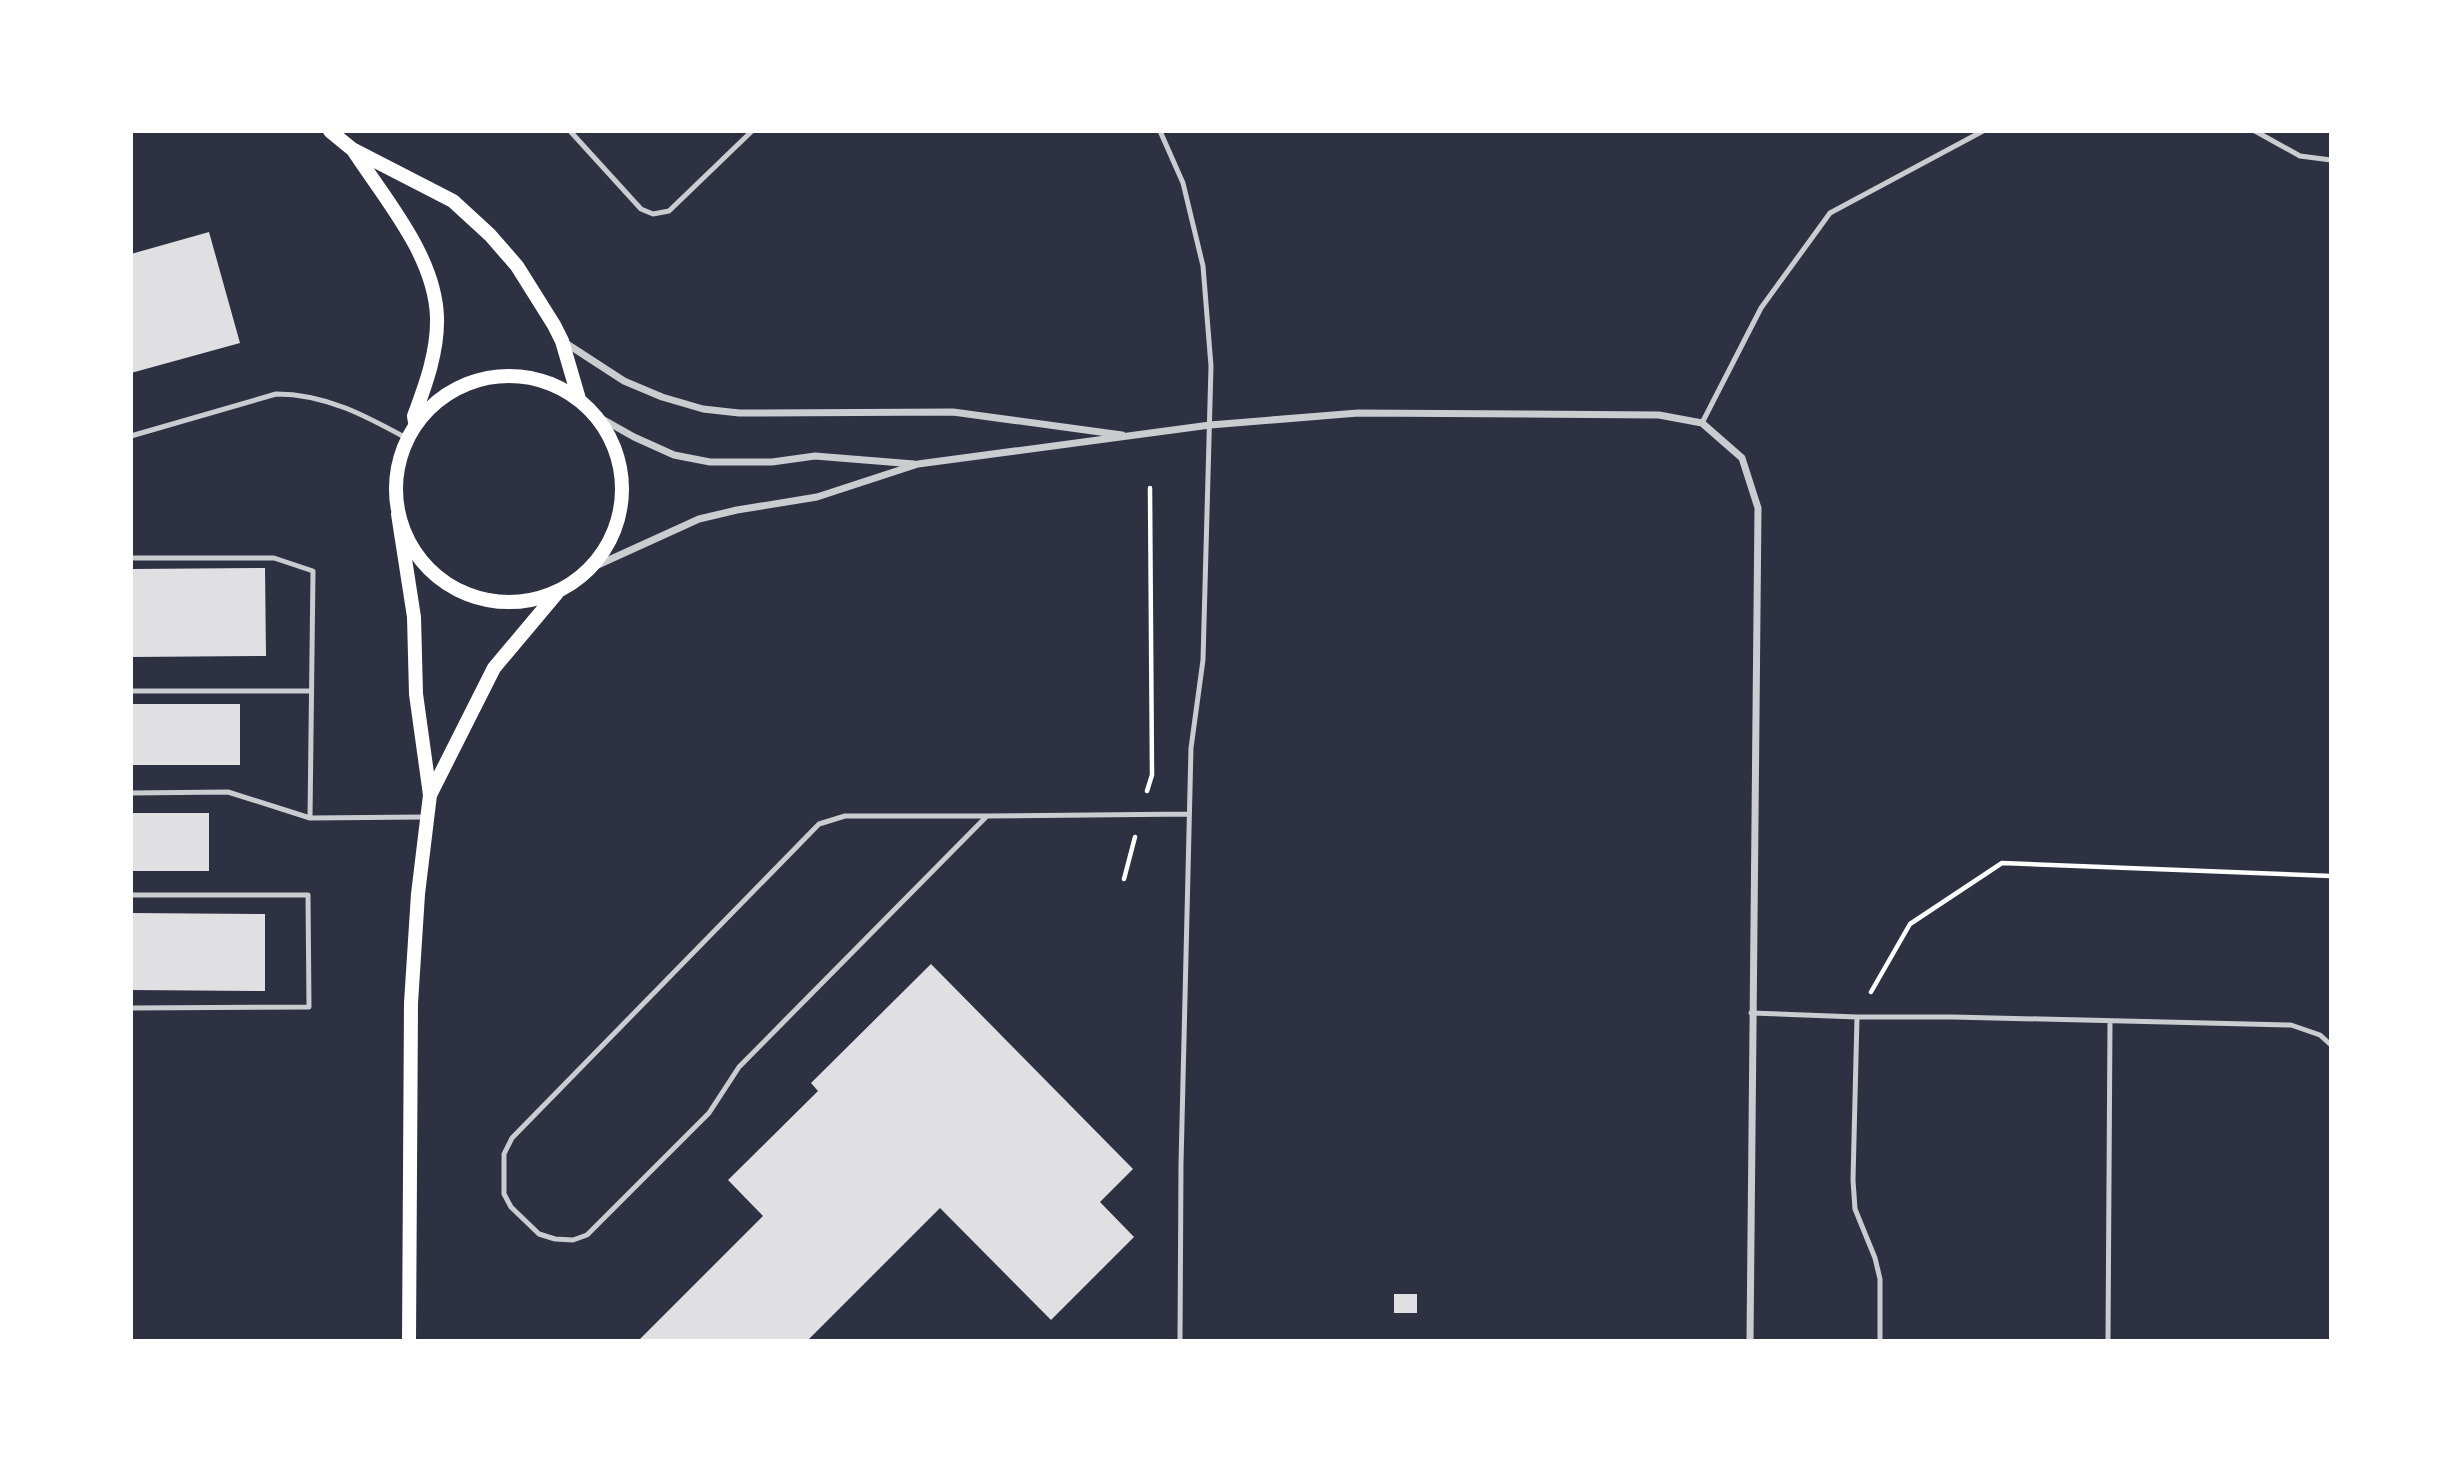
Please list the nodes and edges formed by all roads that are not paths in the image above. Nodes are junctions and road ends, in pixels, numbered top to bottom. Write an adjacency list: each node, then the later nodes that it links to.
1 (330, 131): 7 (main road)
2 (570, 131): 3 (lane)
3 (752, 131)
4 (1160, 131): 14 (lane)
5 (1983, 131): 12 (lane)
6 (2255, 131): 8 (lane)
7 (352, 149): 9 (main road); 13 (main road)
8 (2331, 160)
9 (562, 341): 10 (main road); 16 (street)
10 (579, 399): 11 (main road); 13 (main road)
11 (596, 415): 18 (street); 21 (main road)
12 (1702, 423): 14 (street); 33 (street)
13 (415, 425): 17 (main road)
14 (1210, 425): 16 (street); 27 (lane)
15 (131, 436): 17 (lane)
16 (1133, 437): 18 (street)
17 (408, 439): 19 (main road)
18 (918, 464): 21 (street)
19 (398, 514): 22 (main road); 26 (main road)
20 (131, 558): 24 (lane)
21 (589, 569): 22 (main road)
22 (558, 591): 26 (main road)
23 (131, 691): 24 (lane)
24 (311, 691): 29 (lane)
25 (131, 793): 29 (lane)
26 (430, 795): 30 (main road)
27 (1189, 814): 28 (lane); 38 (lane)
28 (987, 816): 28 (lane)
29 (310, 817): 30 (lane)
30 (427, 817): 37 (main road)
31 (131, 895): 32 (lane)
32 (131, 1008)
33 (1751, 1013): 34 (lane); 39 (street)
34 (1857, 1017): 35 (lane); 40 (lane)
35 (2110, 1021): 36 (lane); 41 (lane)
36 (2331, 1045)
37 (409, 1341)
38 (1180, 1341)
39 (1750, 1341)
40 (1880, 1341)
41 (2108, 1341)

